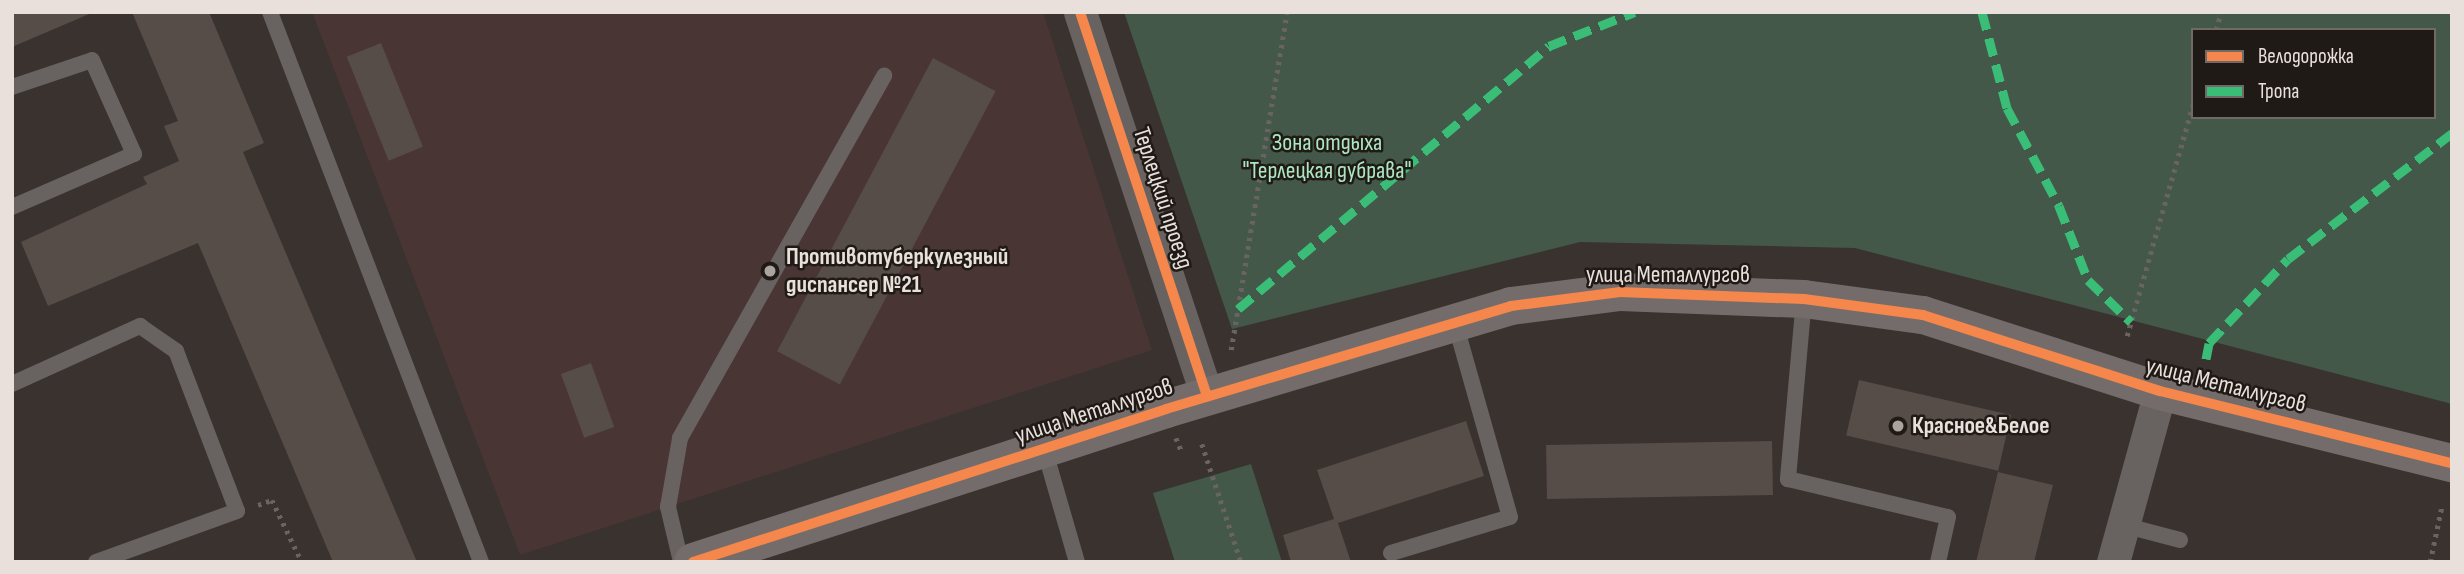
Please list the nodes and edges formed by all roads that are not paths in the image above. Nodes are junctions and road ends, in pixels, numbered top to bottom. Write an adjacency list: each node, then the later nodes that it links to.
1 (270, 12): 17 (lane)
2 (1080, 12): 10 (street, Терлецкий проезд)
3 (884, 76): 18 (lane)
4 (12, 87): 5 (lane)
5 (12, 207)
6 (1804, 299): 7 (street, улица Металлургов); 9 (street, улица Металлургов); 21 (lane)
7 (1455, 322): 10 (street, улица Металлургов); 15 (lane)
8 (12, 384): 16 (lane)
9 (2160, 391): 12 (street, улица Металлургов); 13 (street)
10 (1207, 397): 11 (street, улица Металлургов)
11 (1044, 448): 19 (street, улица Металлургов); 20 (lane)
12 (2452, 463)
13 (2123, 525): 14 (lane); 22 (street)
14 (2180, 540)
15 (1391, 553)
16 (96, 562)
17 (481, 562)
18 (681, 562)
19 (693, 562)
20 (1077, 562)
21 (1938, 562)
22 (2113, 562)

